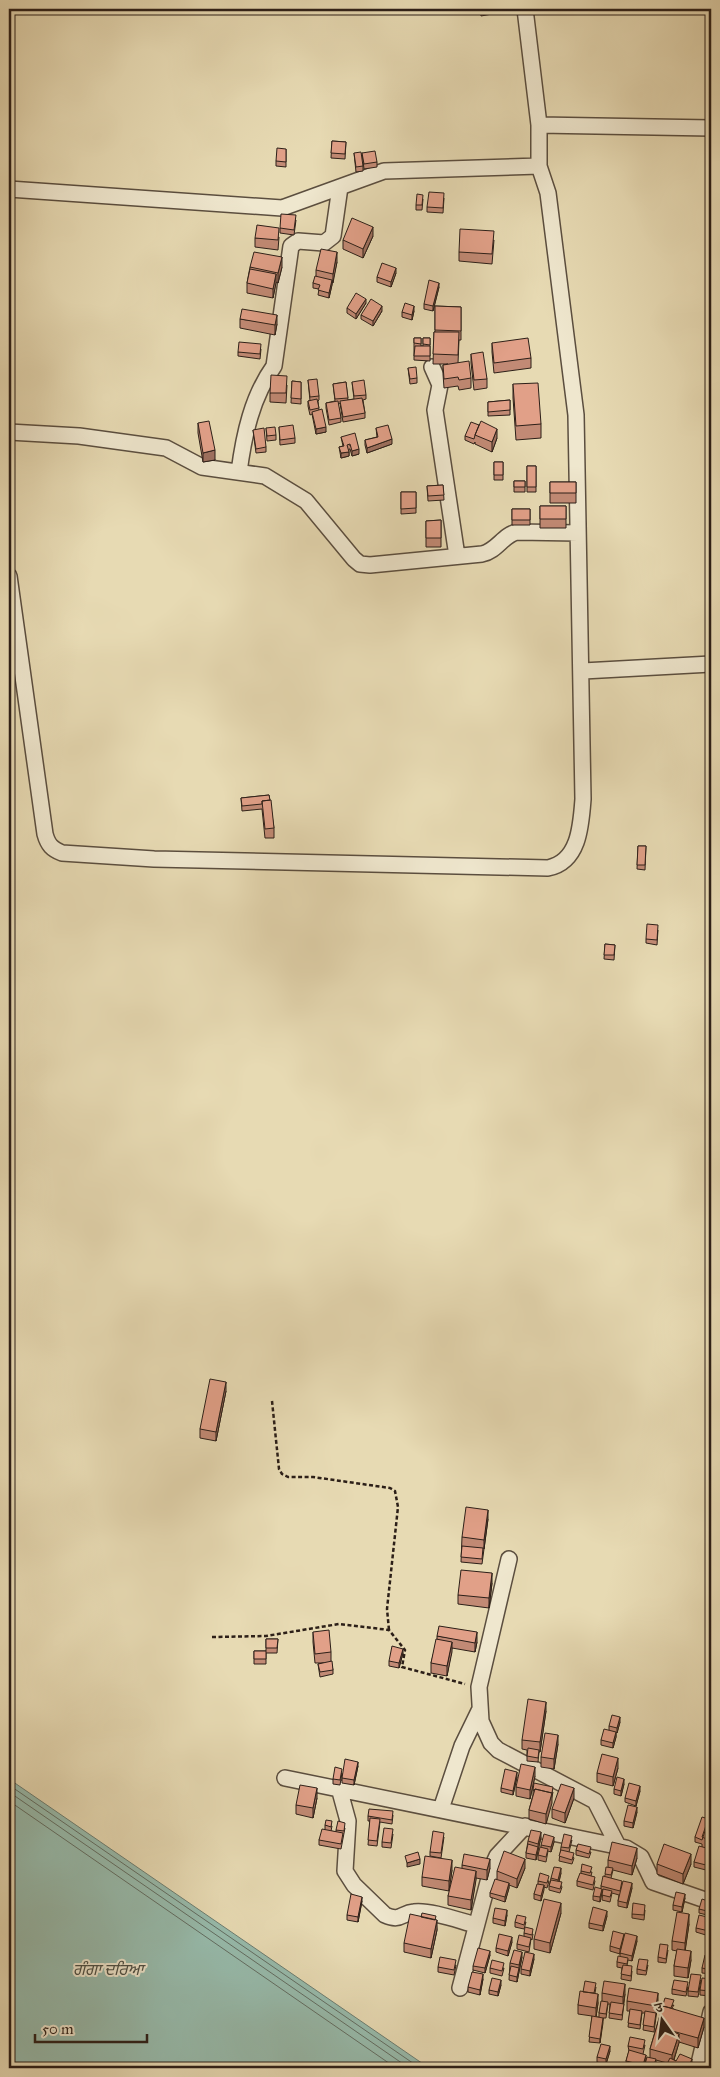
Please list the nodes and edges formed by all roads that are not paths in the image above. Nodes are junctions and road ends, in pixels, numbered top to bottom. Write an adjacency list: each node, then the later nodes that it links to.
1 (525, 9): 2 (street)
2 (539, 125): 3 (street); 4 (street)
3 (711, 128)
4 (539, 166): 5 (street); 10 (street)
5 (340, 187): 6 (street); 9 (street)
6 (9, 188)
7 (432, 367): 11 (street)
8 (9, 432): 9 (street)
9 (239, 472): 11 (street)
10 (578, 533): 11 (street); 14 (street)
11 (457, 556)
12 (9, 576): 14 (street)
13 (711, 664): 14 (street)
14 (583, 671)
15 (509, 1559): 16 (street)
16 (479, 1711): 19 (street); 21 (street)
17 (285, 1778): 18 (street)
18 (339, 1788): 19 (street); 23 (street)
19 (441, 1809): 20 (street)
20 (525, 1826): 21 (street); 23 (street)
21 (618, 1846): 22 (street)
22 (711, 1902)
23 (476, 1925): 24 (street)
24 (460, 1988)
25 (711, 2012): 26 (street)
26 (698, 2068)

